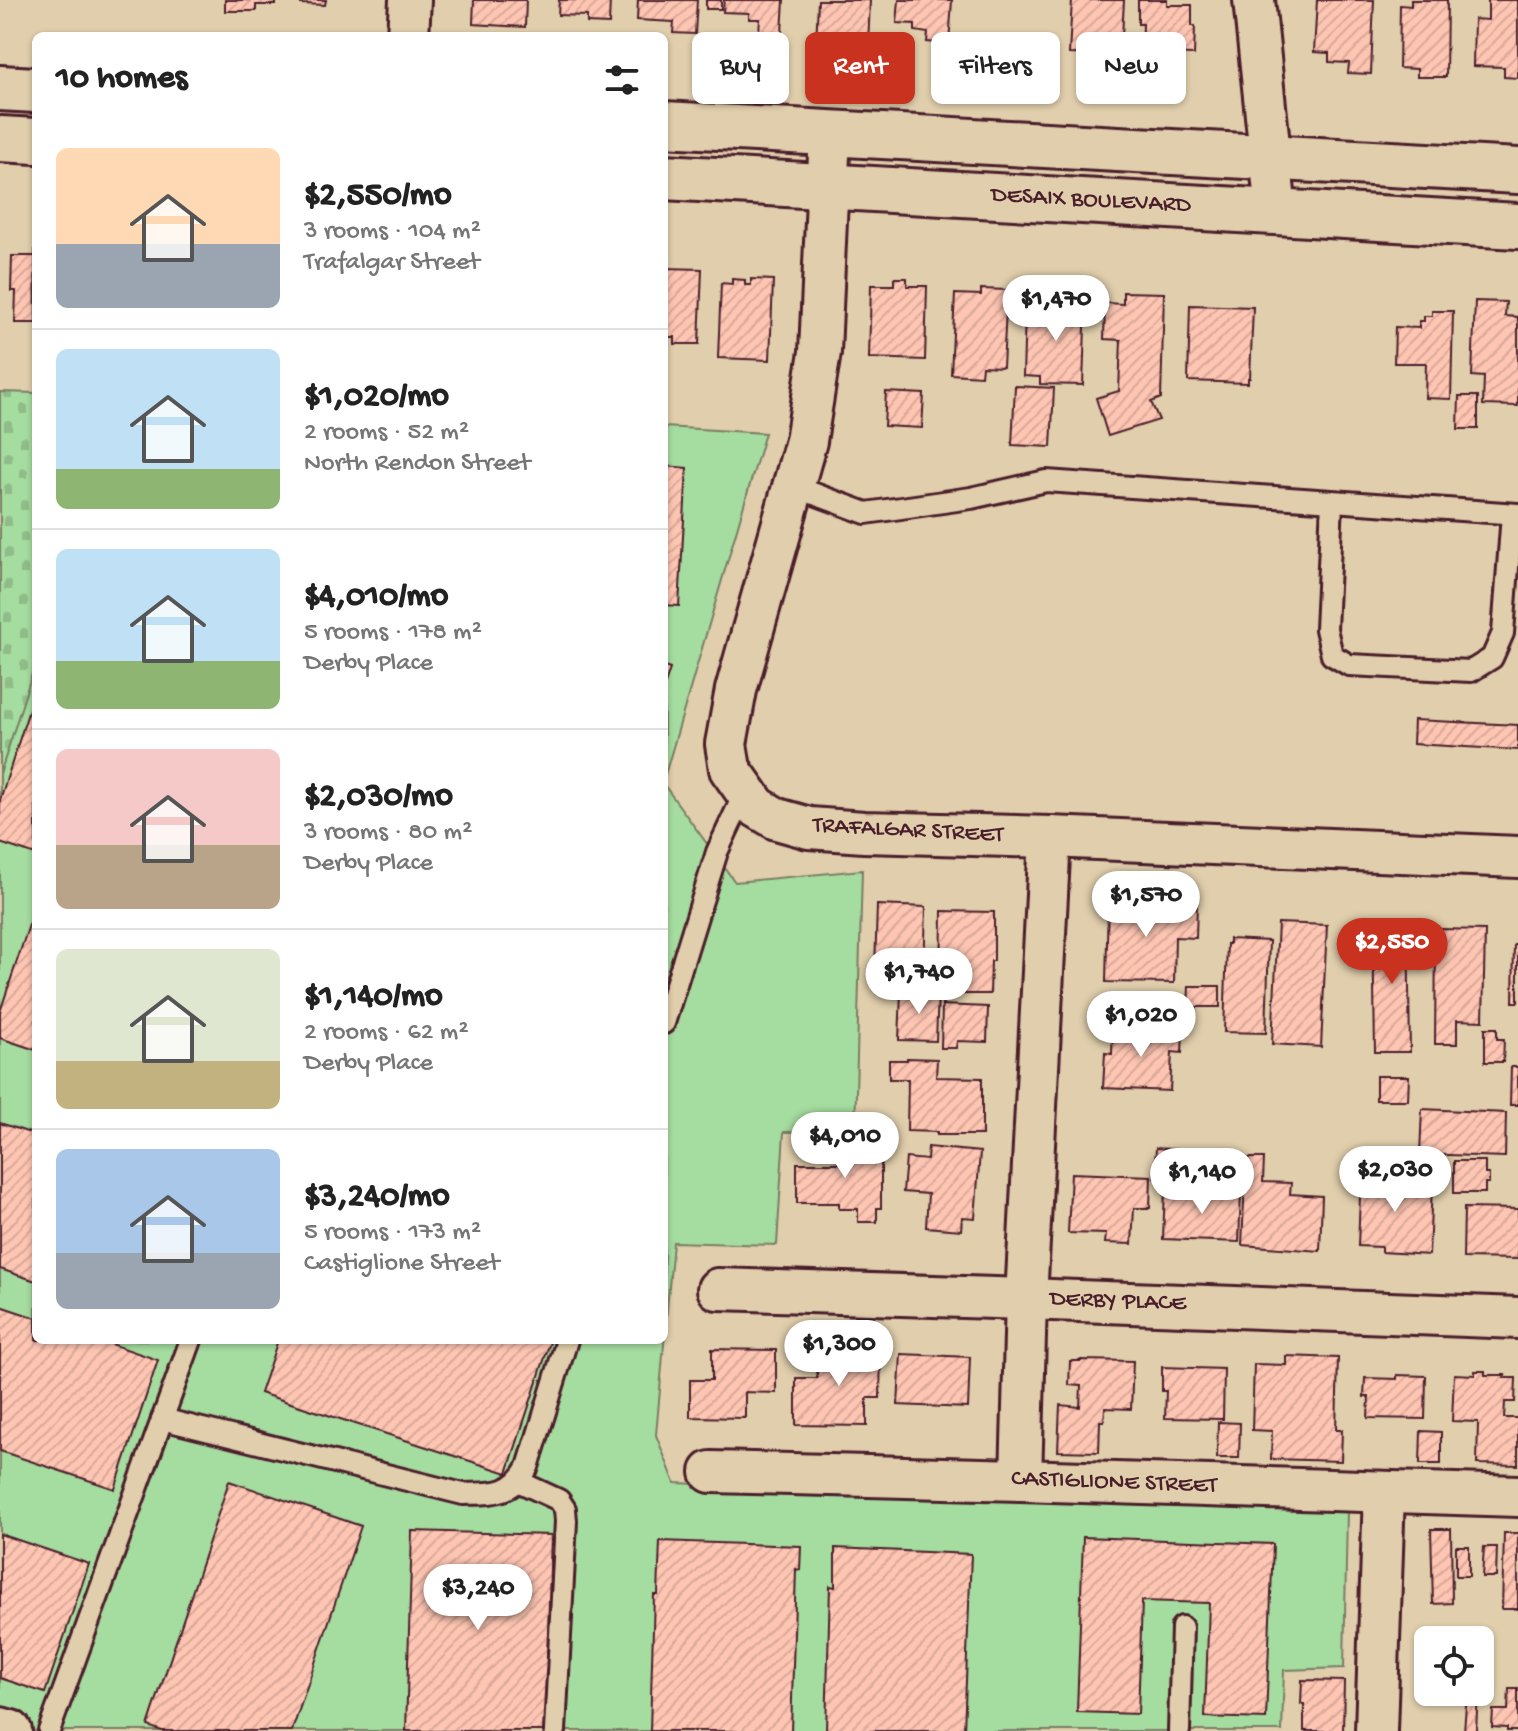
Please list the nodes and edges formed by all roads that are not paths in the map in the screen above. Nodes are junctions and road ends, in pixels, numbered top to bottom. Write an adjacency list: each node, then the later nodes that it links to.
1 (410, 0): 3 (street)
2 (1254, 0): 10 (street)
3 (408, 32)
4 (0, 88): 5 (street)
5 (32, 90)
6 (668, 124): 7 (street)
7 (830, 133): 10 (street); 13 (street, TRAFALGAR STREET)
8 (0, 139): 9 (street)
9 (32, 141)
10 (1270, 158): 11 (street); 14 (street)
11 (1518, 171)
12 (668, 177): 13 (street, DESAIX BOULEVARD)
13 (827, 186): 14 (street, DESAIX BOULEVARD); 16 (street, TRAFALGAR STREET)
14 (1276, 212): 15 (street, DESAIX BOULEVARD)
15 (1518, 226)
16 (793, 486): 17 (lane); 19 (street, TRAFALGAR STREET)
17 (1332, 502): 18 (lane); 18 (lane)
18 (1515, 514)
19 (745, 792): 20 (street, TRAFALGAR STREET); 22 (lane)
20 (1050, 837): 21 (street, TRAFALGAR STREET); 24 (street)
21 (1518, 857)
22 (668, 1010)
23 (718, 1289): 24 (street, DERBY PLACE)
24 (1026, 1299): 25 (street, DERBY PLACE); 30 (street)
25 (1518, 1318)
26 (190, 1344): 28 (lane)
27 (566, 1344): 31 (lane)
28 (162, 1419): 31 (lane); 37 (lane)
29 (711, 1472): 30 (street, CASTIGLIONE STREET)
30 (1021, 1480): 32 (street, CASTIGLIONE STREET)
31 (520, 1482): 38 (lane)
32 (1384, 1492): 33 (street, CASTIGLIONE STREET); 40 (street)
33 (1518, 1496)
34 (1182, 1627): 39 (lane)
35 (0, 1728): 36 (street)
36 (11, 1731)
37 (49, 1731)
38 (555, 1731)
39 (1179, 1731)
40 (1376, 1731)

